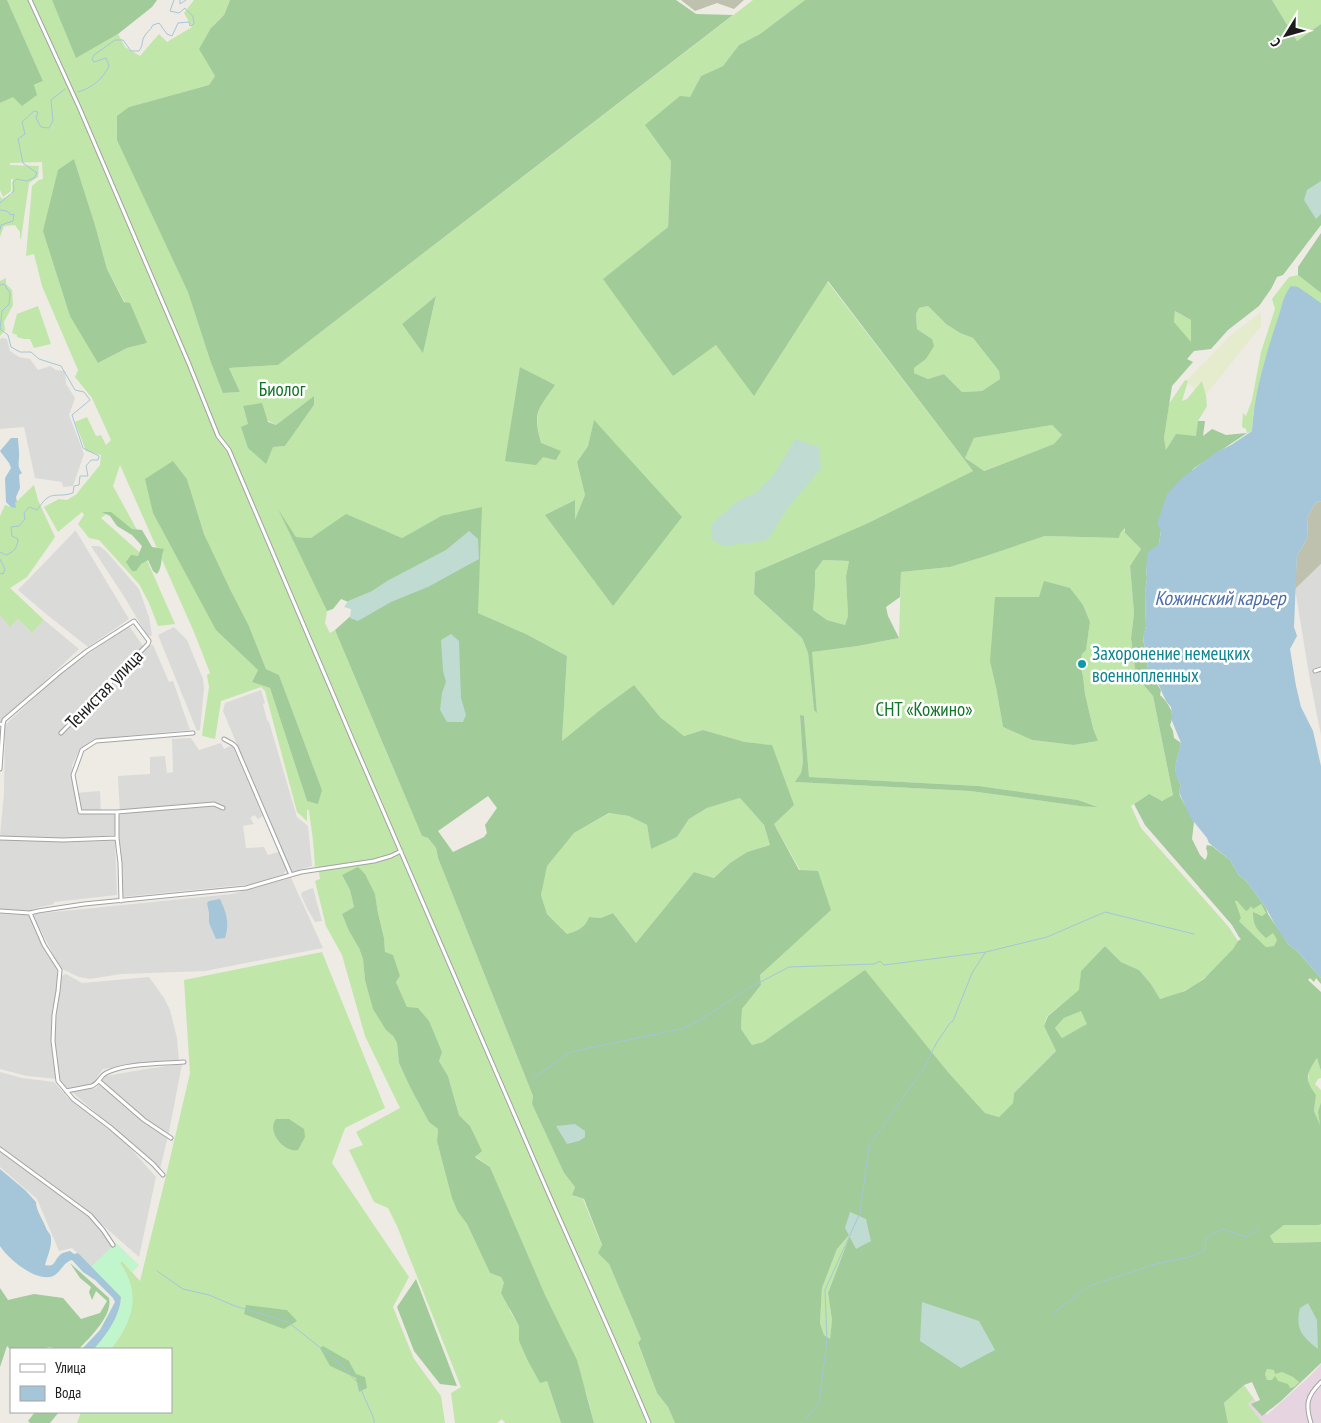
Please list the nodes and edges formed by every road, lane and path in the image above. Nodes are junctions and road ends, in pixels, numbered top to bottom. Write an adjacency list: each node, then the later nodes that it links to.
1 (30, 0): 13 (street)
2 (1321, 669): 3 (street)
3 (1315, 671)
4 (1, 725): 5 (street, Тенистая улица); 8 (street)
5 (61, 733)
6 (193, 733): 10 (street)
7 (224, 739): 14 (street)
8 (0, 769)
9 (223, 808): 10 (street)
10 (116, 812): 12 (street)
11 (0, 838): 12 (street)
12 (117, 838): 15 (street)
13 (401, 851): 14 (street); 26 (street)
14 (291, 875): 15 (street)
15 (121, 901): 17 (street)
16 (0, 911): 17 (street)
17 (30, 913): 20 (street)
18 (184, 1062): 19 (street)
19 (99, 1081): 20 (street); 21 (street)
20 (66, 1091): 23 (street)
21 (171, 1138)
22 (0, 1149): 24 (street)
23 (162, 1175)
24 (113, 1244)
25 (1321, 1382): 27 (street)
26 (649, 1423)
27 (1311, 1423)

